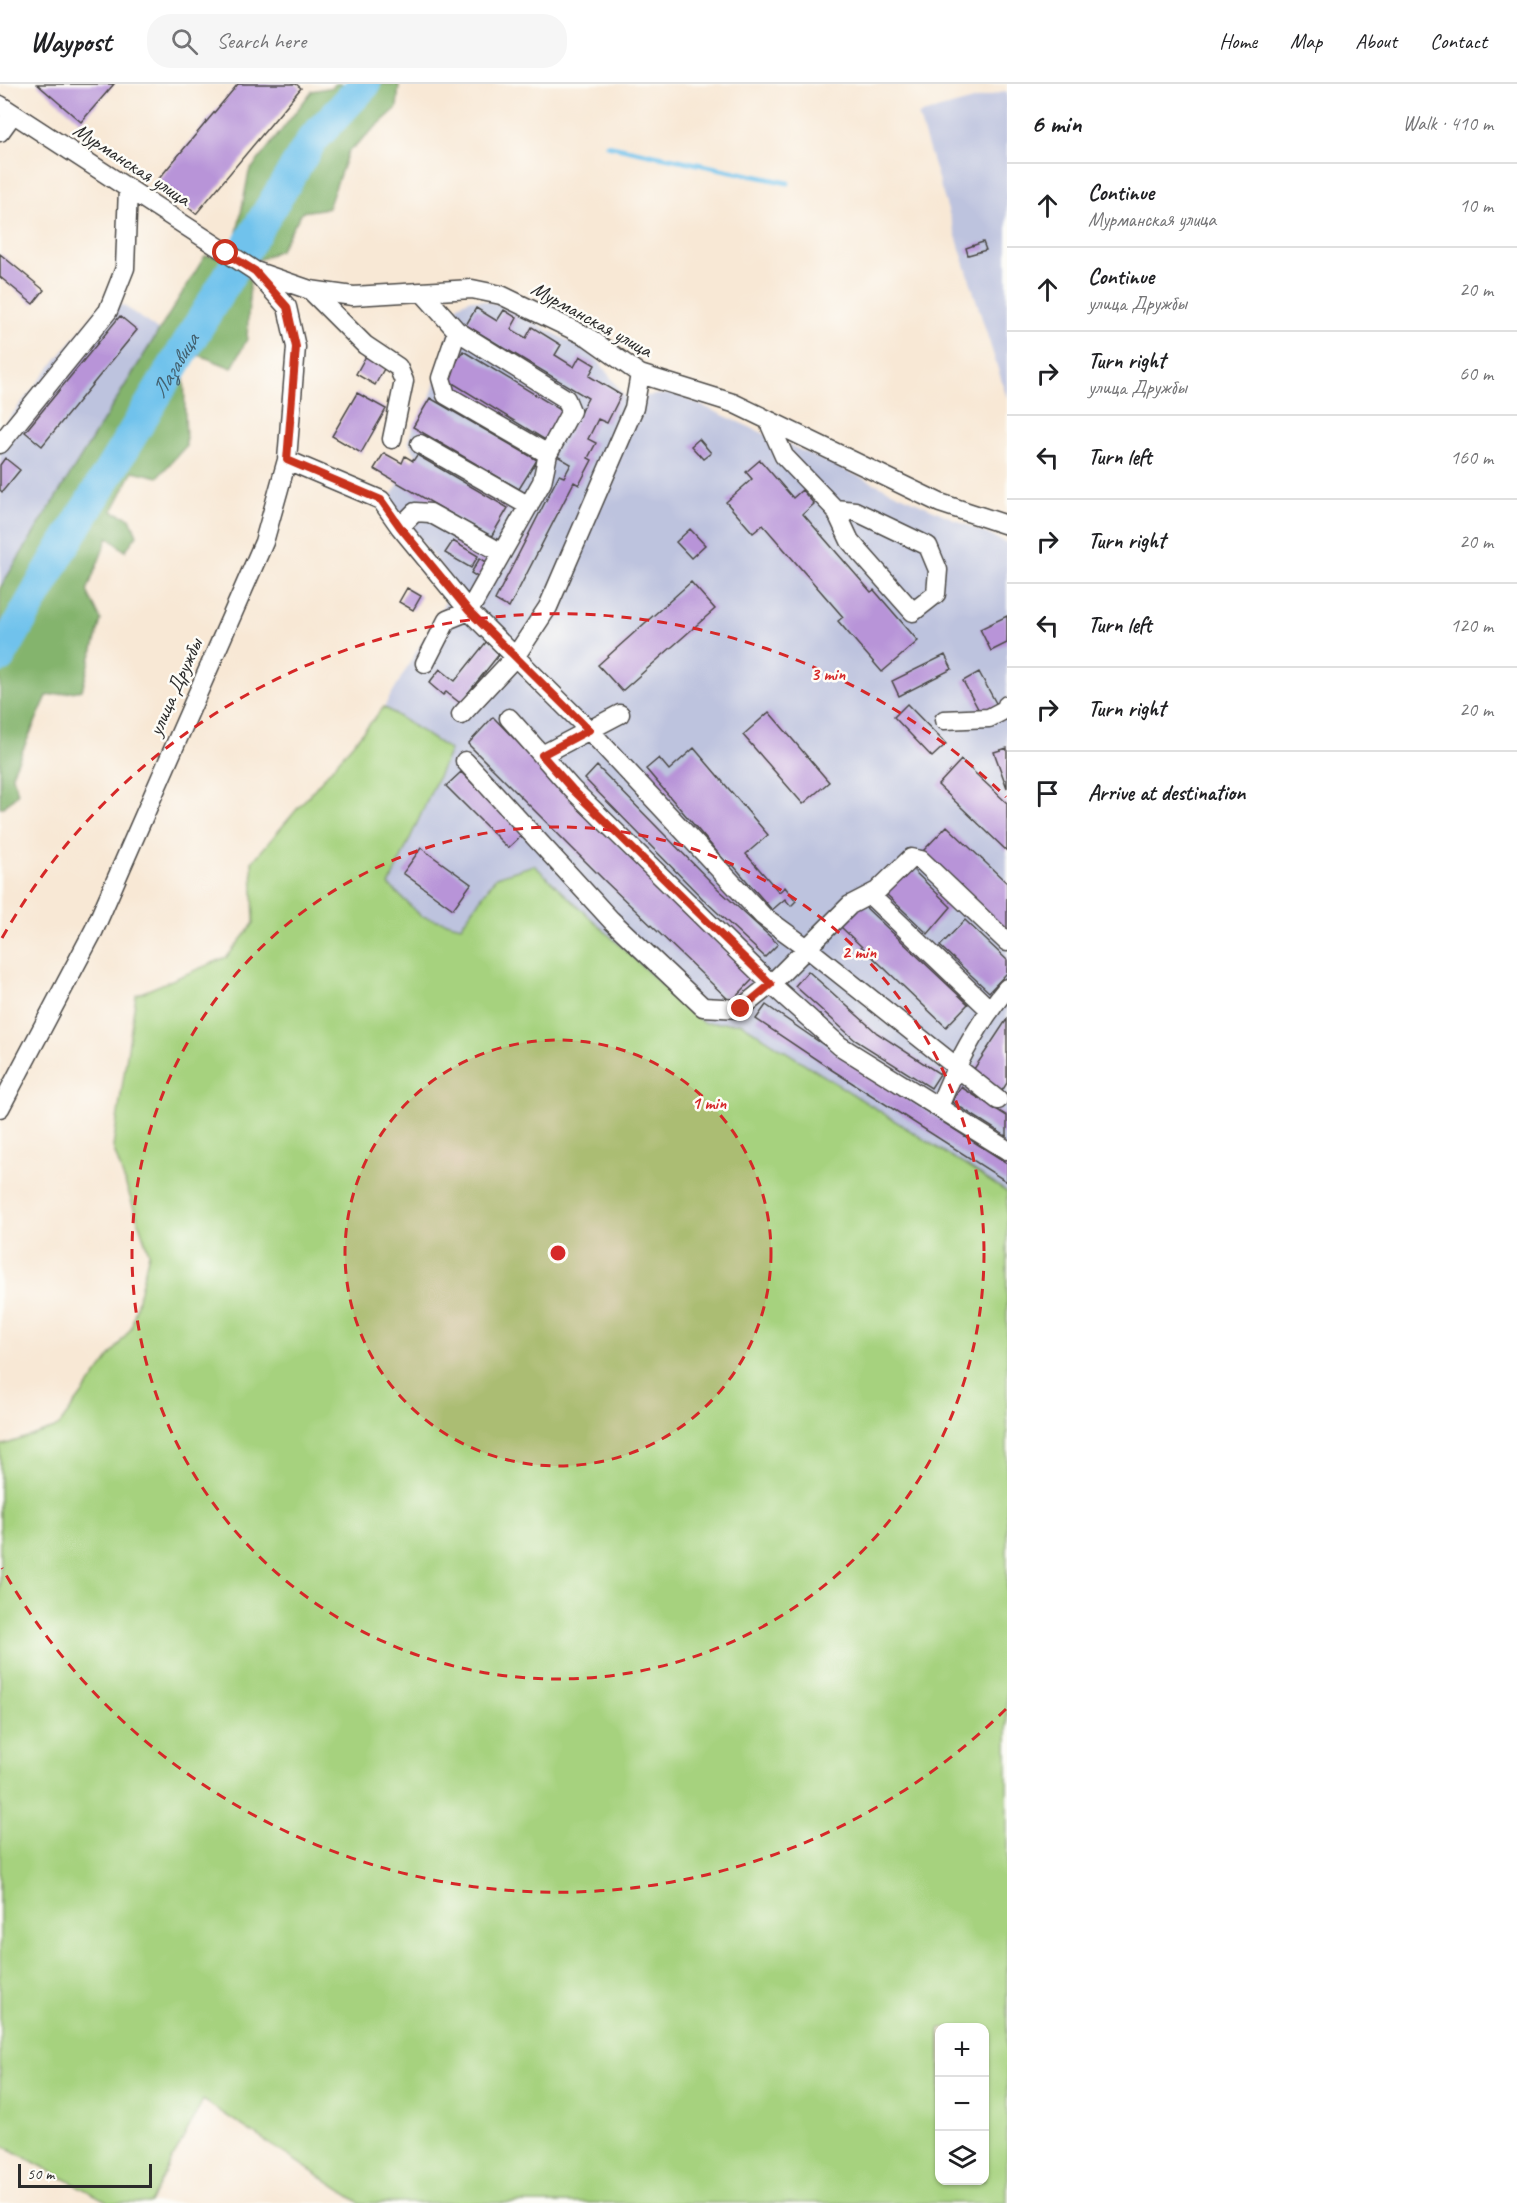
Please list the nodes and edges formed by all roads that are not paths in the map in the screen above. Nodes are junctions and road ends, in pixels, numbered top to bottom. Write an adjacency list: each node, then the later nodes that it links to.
1 (7, 109): 2 (street); 3 (street, Мурманская улица)
2 (0, 132)
3 (128, 188): 4 (street, Мурманская улица); 11 (street)
4 (255, 271): 5 (street, Мурманская улица); 14 (street, улица Дружбы)
5 (310, 290): 6 (street, Мурманская улица); 10 (street)
6 (422, 292): 7 (street); 8 (street, Мурманская улица)
7 (457, 331): 13 (street); 13 (street)
8 (640, 374): 9 (street, Мурманская улица); 21 (street)
9 (768, 420): 16 (street); 17 (street, Мурманская улица)
10 (392, 439)
11 (0, 444)
12 (420, 444): 15 (street)
13 (548, 454): 15 (street)
14 (287, 460): 18 (street); 40 (street, улица Дружбы)
15 (529, 506): 19 (street)
16 (835, 509): 16 (street)
17 (1007, 525)
18 (400, 527): 19 (street); 20 (street)
19 (502, 553): 20 (street)
20 (469, 611): 21 (street); 22 (street)
21 (515, 657): 25 (street); 28 (street)
22 (425, 663)
23 (1007, 705): 27 (street)
24 (620, 714): 28 (street)
25 (461, 715)
26 (509, 718): 29 (street)
27 (944, 720)
28 (589, 730): 29 (street); 33 (street)
29 (542, 755): 34 (street)
30 (465, 761): 34 (street)
31 (870, 895): 32 (street); 33 (street); 36 (street)
32 (1007, 942)
33 (807, 948): 34 (street); 37 (street)
34 (771, 984): 39 (street)
35 (1007, 988): 36 (street)
36 (989, 1009): 37 (street)
37 (956, 1066): 38 (street); 39 (street)
38 (998, 1100)
39 (939, 1107): 41 (street)
40 (0, 1108)
41 (1007, 1150)

